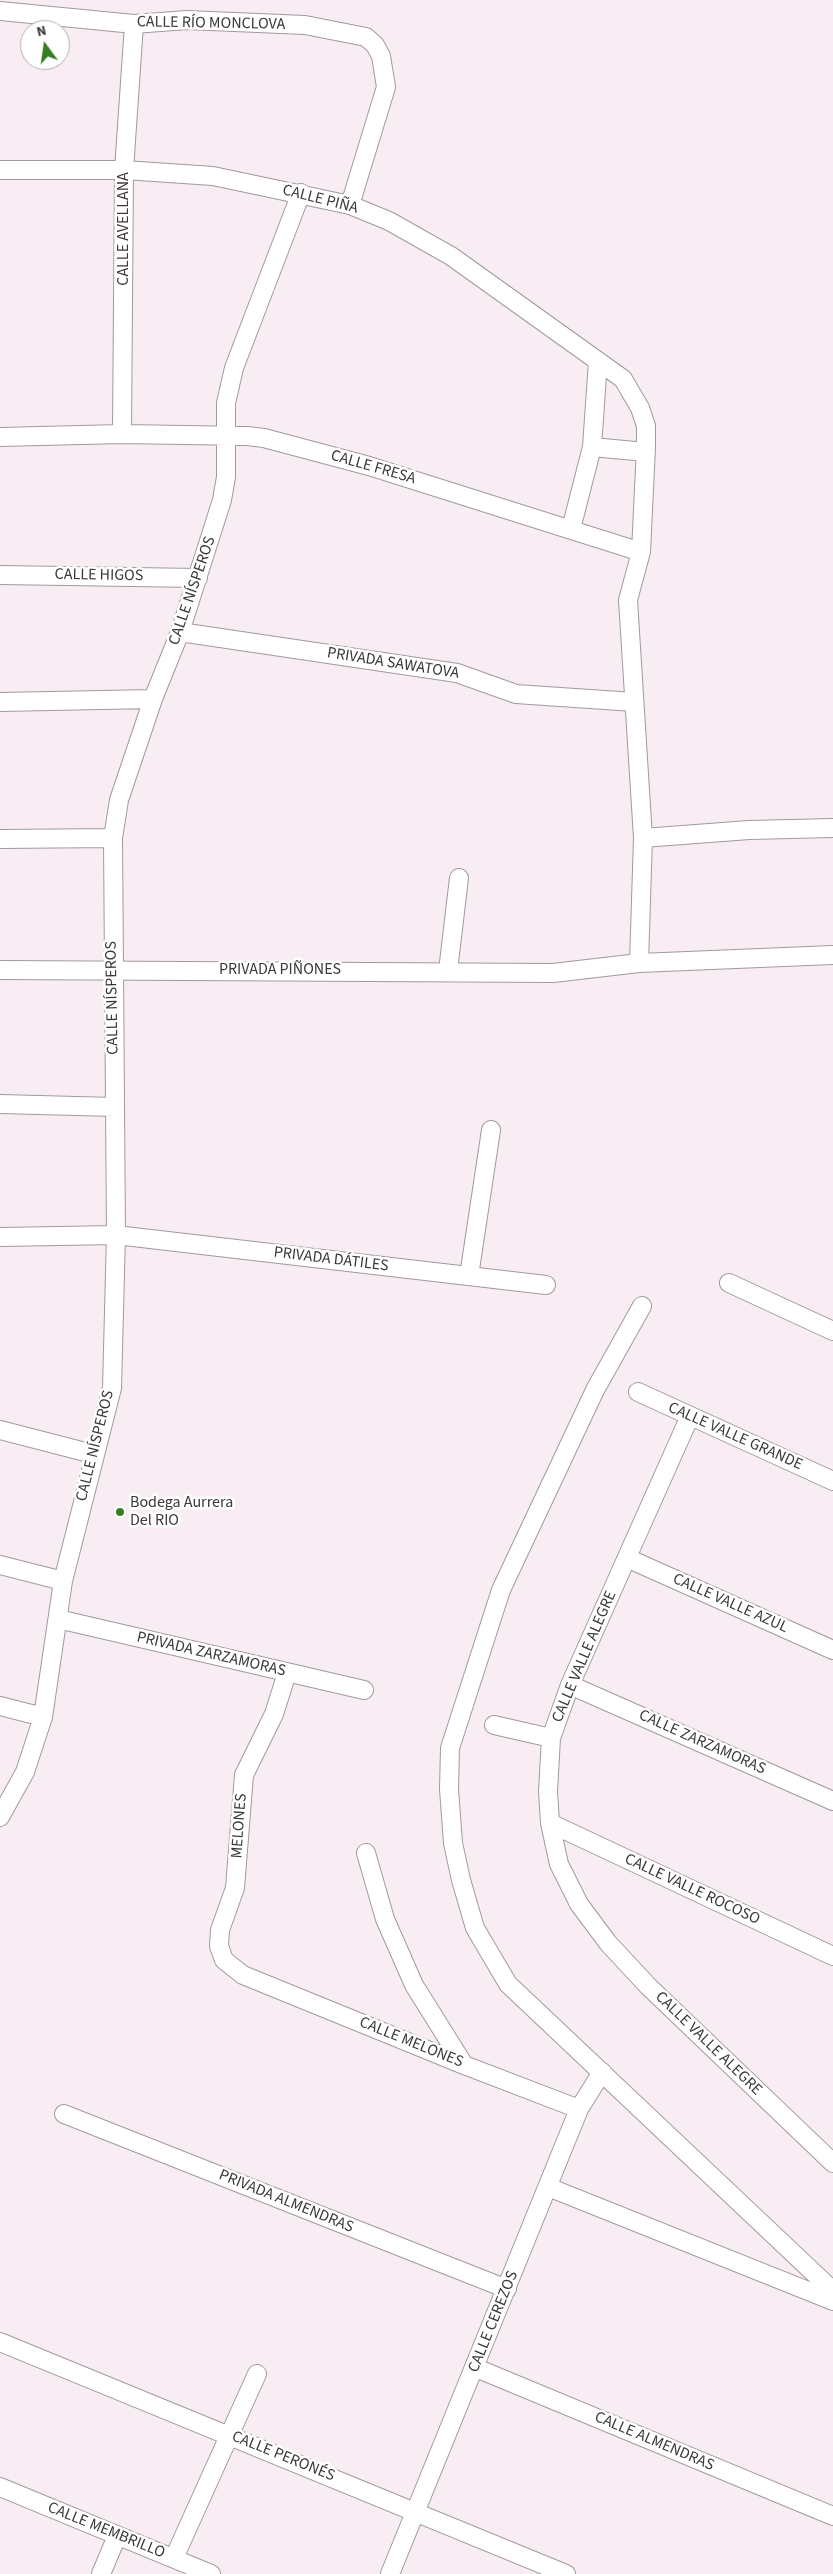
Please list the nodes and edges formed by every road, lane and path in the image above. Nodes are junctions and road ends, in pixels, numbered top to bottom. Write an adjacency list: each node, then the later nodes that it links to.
1 (0, 11): 2 (street, CALLE RÍO MONCLOVA)
2 (134, 24): 4 (street, CALLE AVELLANA); 6 (street, CALLE RÍO MONCLOVA)
3 (0, 170): 4 (street, CALLE PIÑA)
4 (124, 170): 5 (street, CALLE PIÑA); 8 (street, CALLE AVELLANA)
5 (301, 194): 6 (street, CALLE PIÑA); 9 (street, CALLE NÍSPEROS)
6 (350, 205): 7 (street, CALLE PIÑA)
7 (598, 361): 11 (street); 12 (street, CALLE PIÑA)
8 (122, 434): 9 (street, CALLE FRESA); 10 (street, CALLE FRESA)
9 (225, 436): 13 (street, CALLE FRESA); 16 (street, CALLE NÍSPEROS)
10 (0, 437)
11 (592, 447): 12 (street); 13 (street)
12 (646, 452): 14 (street, CALLE PIÑA)
13 (571, 529): 14 (street, CALLE FRESA)
14 (641, 552): 20 (street, CALLE PIÑA)
15 (0, 575): 16 (street, CALLE HIGOS)
16 (198, 578): 17 (street, CALLE NÍSPEROS)
17 (180, 632): 18 (street, CALLE NÍSPEROS); 20 (street, PRIVADA SAWATOVA)
18 (153, 699): 19 (street); 22 (street, CALLE NÍSPEROS)
19 (0, 702)
20 (634, 702): 23 (street, CALLE PIÑA)
21 (833, 828): 23 (street)
22 (113, 838): 24 (street); 29 (street, CALLE NÍSPEROS)
23 (643, 838): 27 (street, CALLE PIÑA)
24 (0, 839)
25 (459, 878): 30 (street)
26 (833, 955): 27 (street, PRIVADA PIÑONES)
27 (639, 963): 30 (street, PRIVADA PIÑONES)
28 (0, 970): 29 (street, PRIVADA PIÑONES)
29 (113, 970): 30 (street, PRIVADA PIÑONES); 32 (street, CALLE NÍSPEROS)
30 (448, 971)
31 (0, 1104): 32 (street)
32 (115, 1107): 34 (street, CALLE NÍSPEROS)
33 (491, 1130): 36 (street)
34 (116, 1235): 35 (street, PRIVADA DÁTILES); 36 (street, PRIVADA DÁTILES); 44 (street, CALLE NÍSPEROS)
35 (0, 1237)
36 (469, 1276): 38 (street, PRIVADA DÁTILES)
37 (729, 1284): 40 (street)
38 (546, 1285)
39 (642, 1306): 65 (street)
40 (833, 1330)
41 (638, 1392): 42 (street, CALLE VALLE GRANDE)
42 (690, 1416): 45 (street, CALLE VALLE GRANDE); 46 (street, CALLE VALLE ALEGRE)
43 (0, 1430): 44 (street)
44 (94, 1454): 48 (street, CALLE NÍSPEROS)
45 (833, 1481)
46 (627, 1558): 50 (street, CALLE VALLE AZUL); 52 (street, CALLE VALLE ALEGRE)
47 (0, 1566): 48 (street)
48 (63, 1581): 49 (street, CALLE NÍSPEROS)
49 (58, 1619): 51 (street, PRIVADA ZARZAMORAS); 55 (street, CALLE NÍSPEROS)
50 (833, 1650)
51 (287, 1673): 53 (street, PRIVADA ZARZAMORAS); 63 (street, MELONES)
52 (570, 1685): 57 (street, CALLE VALLE ALEGRE); 58 (street, CALLE ZARZAMORAS)
53 (364, 1690)
54 (0, 1706): 55 (street)
55 (43, 1717): 59 (street, CALLE NÍSPEROS)
56 (494, 1725): 57 (street)
57 (552, 1738): 60 (street, CALLE VALLE ALEGRE)
58 (832, 1798)
59 (0, 1817)
60 (550, 1823): 62 (street, CALLE VALLE ROCOSO); 68 (street, CALLE VALLE ALEGRE)
61 (366, 1853): 64 (street)
62 (833, 1956)
63 (243, 1975): 64 (street, CALLE MELONES)
64 (464, 2065): 66 (street, CALLE MELONES)
65 (602, 2072): 66 (street, CALLE CEREZOS); 71 (street)
66 (579, 2109): 69 (street, CALLE CEREZOS)
67 (64, 2114): 70 (street, PRIVADA ALMENDRAS)
68 (833, 2164)
69 (548, 2186): 70 (street, CALLE CEREZOS); 72 (street)
70 (507, 2289): 74 (street, CALLE CEREZOS)
71 (833, 2291)
72 (833, 2301)
73 (0, 2342): 76 (street, CALLE PERONÉS)
74 (476, 2368): 78 (street, CALLE CEREZOS); 79 (street, CALLE ALMENDRAS)
75 (257, 2374): 76 (street)
76 (228, 2435): 78 (street, CALLE PERONÉS); 81 (street)
77 (0, 2487): 80 (street, CALLE MEMBRILLO)
78 (416, 2512): 82 (street, CALLE PERONÉS); 85 (street, CALLE CEREZOS)
79 (833, 2516)
80 (117, 2536): 81 (street, CALLE MEMBRILLO); 83 (street)
81 (174, 2558): 84 (street, CALLE MEMBRILLO)
82 (536, 2568): 86 (street, CALLE PERONÉS)
83 (101, 2574)
84 (211, 2574)
85 (390, 2574)
86 (566, 2574)

